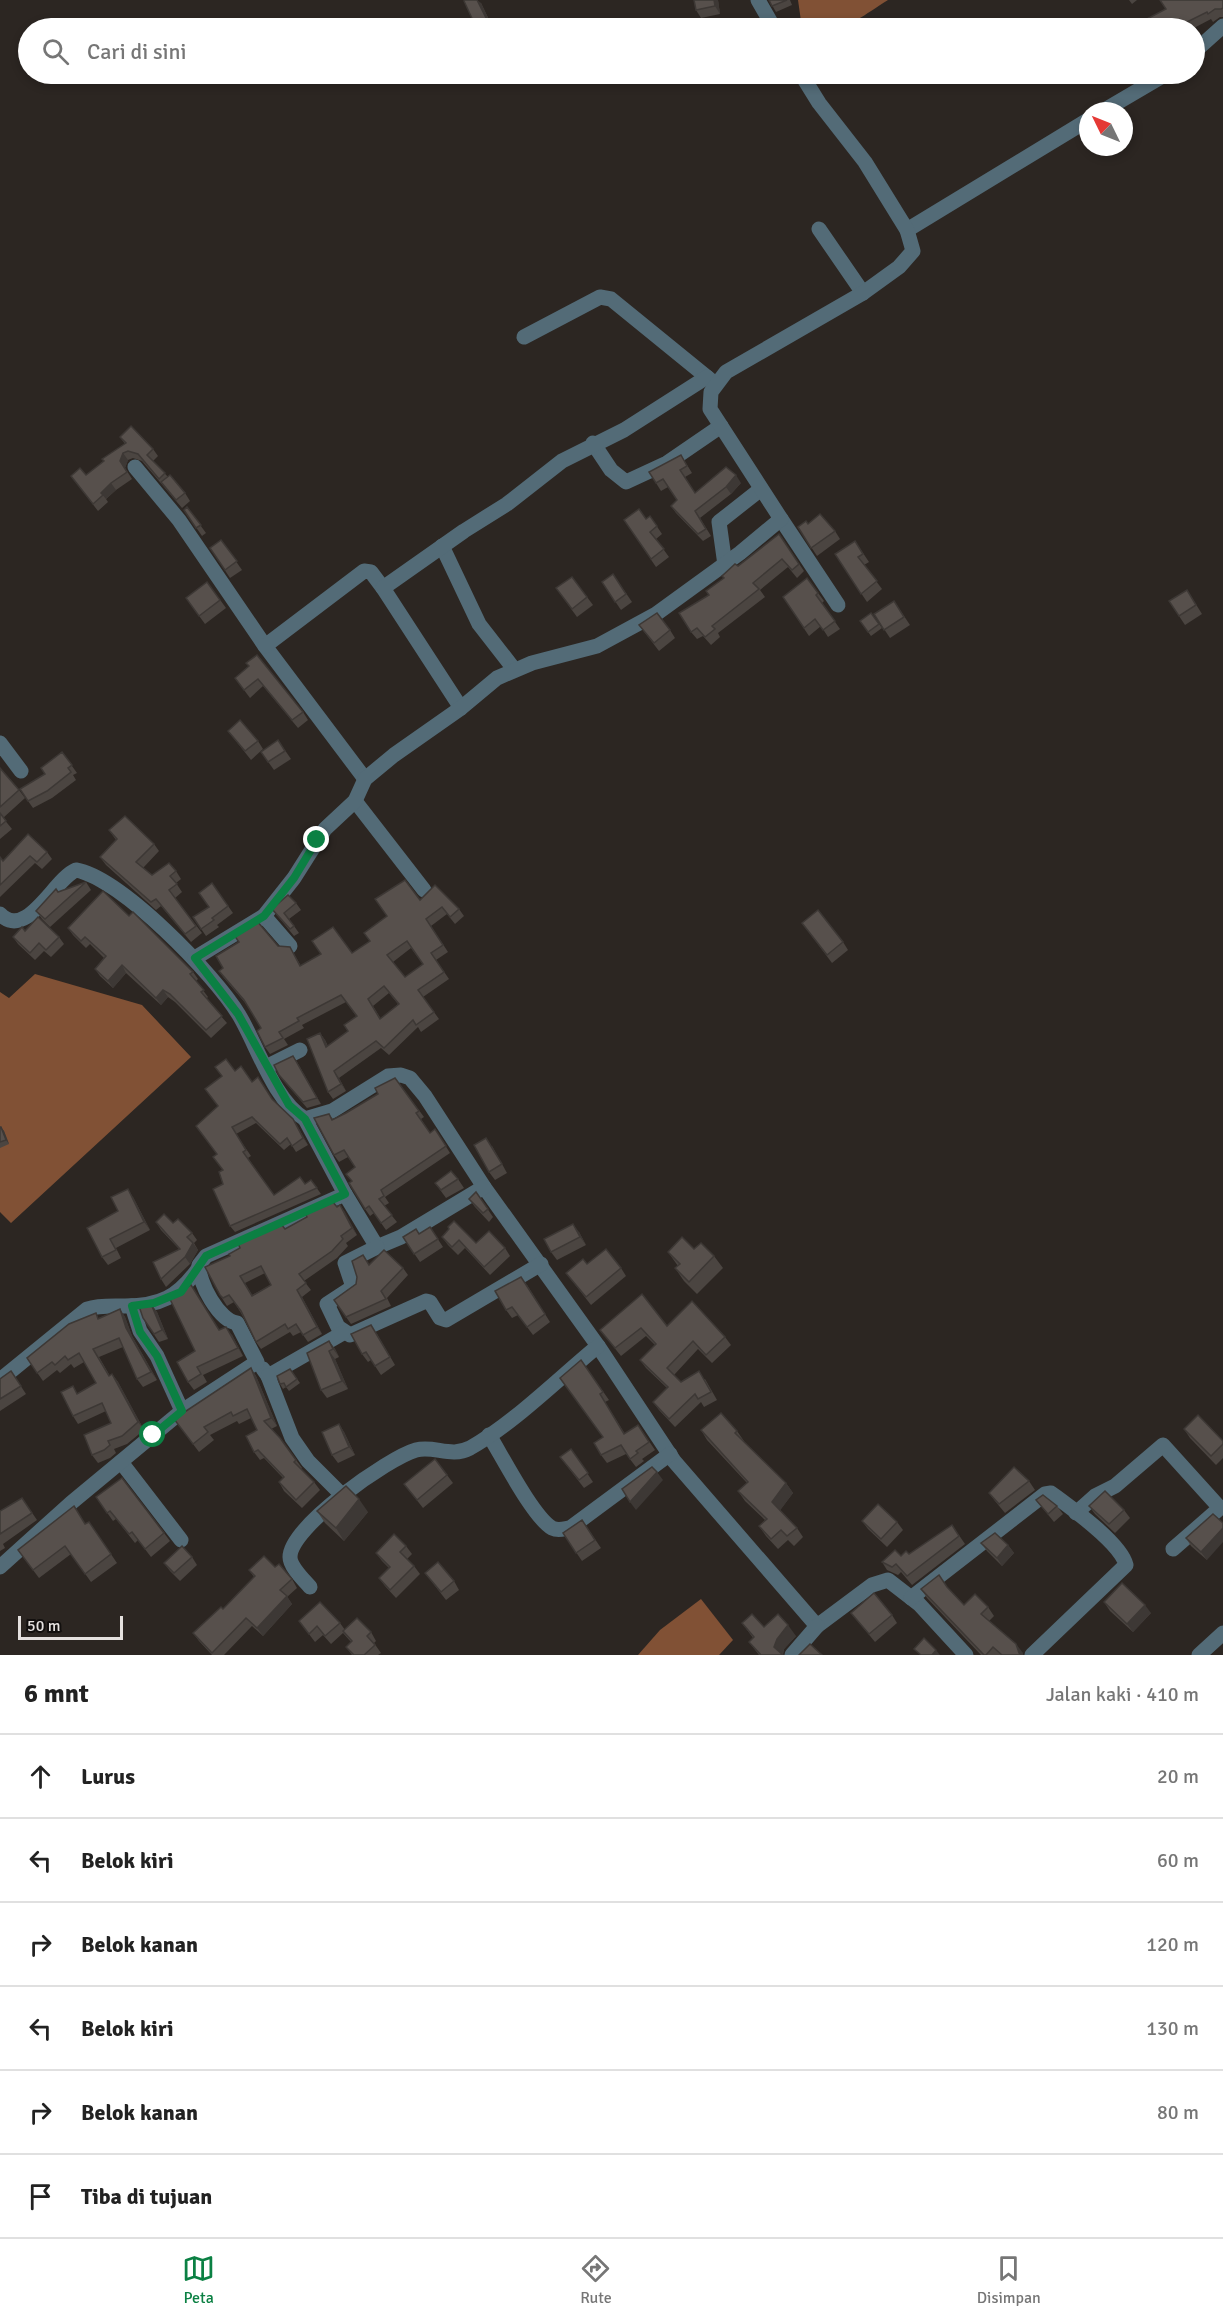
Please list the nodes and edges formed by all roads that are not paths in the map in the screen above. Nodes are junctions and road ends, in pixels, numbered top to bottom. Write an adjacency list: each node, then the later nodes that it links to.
1 (758, 0): 2 (street)
2 (768, 18)
3 (1223, 26): 4 (street)
4 (1205, 42)
5 (807, 84): 10 (street)
6 (1149, 84): 7 (street)
7 (1118, 102)
8 (1079, 125): 10 (street)
9 (819, 228): 11 (street)
10 (907, 230): 11 (street)
11 (863, 293): 13 (street)
12 (524, 337): 13 (street)
13 (711, 380): 14 (street); 15 (street)
14 (721, 426): 15 (street); 17 (street)
15 (593, 443): 19 (street)
16 (135, 466): 23 (street)
17 (761, 489): 18 (street); 20 (street)
18 (781, 519): 20 (street); 22 (street)
19 (442, 546): 21 (street); 24 (street)
20 (724, 565): 24 (street)
21 (383, 588): 23 (street); 25 (street)
22 (838, 605)
23 (265, 646): 28 (street)
24 (514, 669): 25 (street)
25 (460, 708): 28 (street)
26 (0, 743): 27 (street)
27 (21, 771)
28 (365, 779): 29 (street)
29 (355, 801): 30 (street); 32 (street)
30 (424, 890)
31 (0, 914): 34 (street)
32 (264, 916): 33 (street); 34 (street)
33 (290, 946)
34 (195, 958): 36 (street)
35 (300, 1050): 36 (street)
36 (266, 1067): 37 (street)
37 (305, 1119): 38 (street); 39 (street)
38 (484, 1187): 40 (street); 41 (street)
39 (345, 1194): 40 (street); 42 (street)
40 (377, 1247): 44 (street)
41 (541, 1264): 44 (street); 45 (street)
42 (198, 1269): 43 (street); 46 (street)
43 (132, 1306): 48 (street); 49 (street)
44 (343, 1333): 47 (street)
45 (598, 1346): 50 (street); 51 (street)
46 (257, 1362): 47 (street); 49 (street)
47 (268, 1376): 53 (street)
48 (0, 1380)
49 (182, 1411): 52 (street)
50 (489, 1435): 51 (street); 53 (street)
51 (670, 1454): 61 (street)
52 (122, 1462): 56 (street); 58 (street)
53 (341, 1494): 59 (street)
54 (1221, 1510): 55 (street); 57 (street)
55 (1076, 1513): 60 (street); 65 (street)
56 (181, 1540)
57 (1173, 1549)
58 (0, 1567)
59 (310, 1587)
60 (911, 1598): 61 (street); 64 (street)
61 (816, 1626): 63 (street)
62 (1223, 1633): 66 (street)
63 (792, 1655)
64 (966, 1655)
65 (1032, 1655)
66 (1199, 1655)

